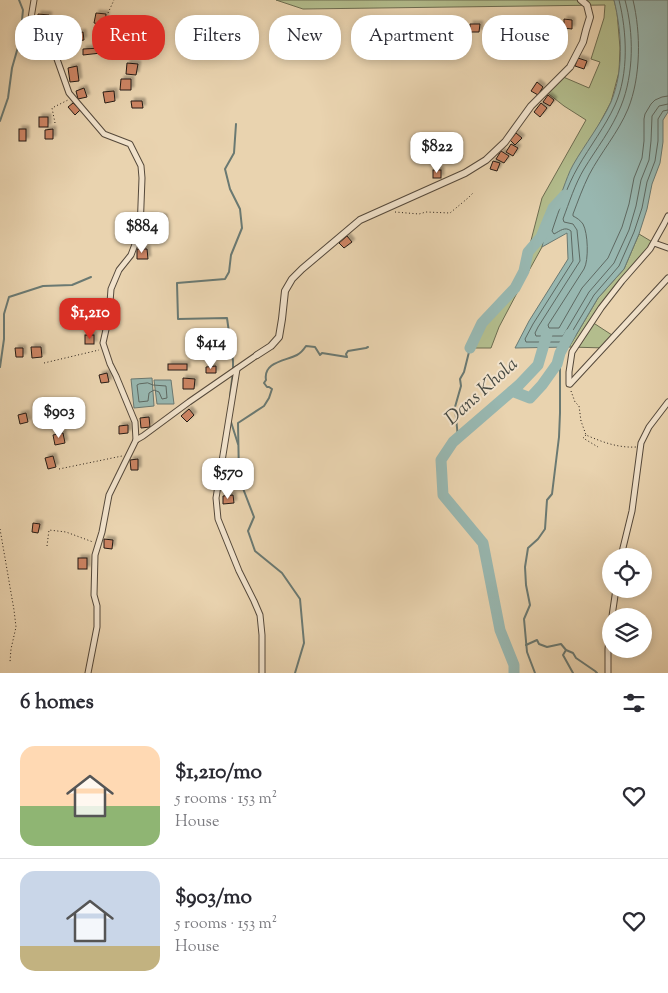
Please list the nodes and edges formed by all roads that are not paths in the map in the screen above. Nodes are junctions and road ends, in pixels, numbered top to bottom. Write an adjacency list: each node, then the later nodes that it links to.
1 (34, 0): 10 (street)
2 (581, 0): 7 (street)
3 (668, 216): 4 (street)
4 (654, 243): 5 (street); 6 (street)
5 (668, 248)
6 (668, 278)
7 (257, 355): 8 (street)
8 (237, 369): 10 (street); 14 (street)
9 (668, 402): 11 (street)
10 (136, 440): 13 (street)
11 (623, 548)
12 (608, 658): 15 (street)
13 (88, 673)
14 (262, 673)
15 (608, 673)

